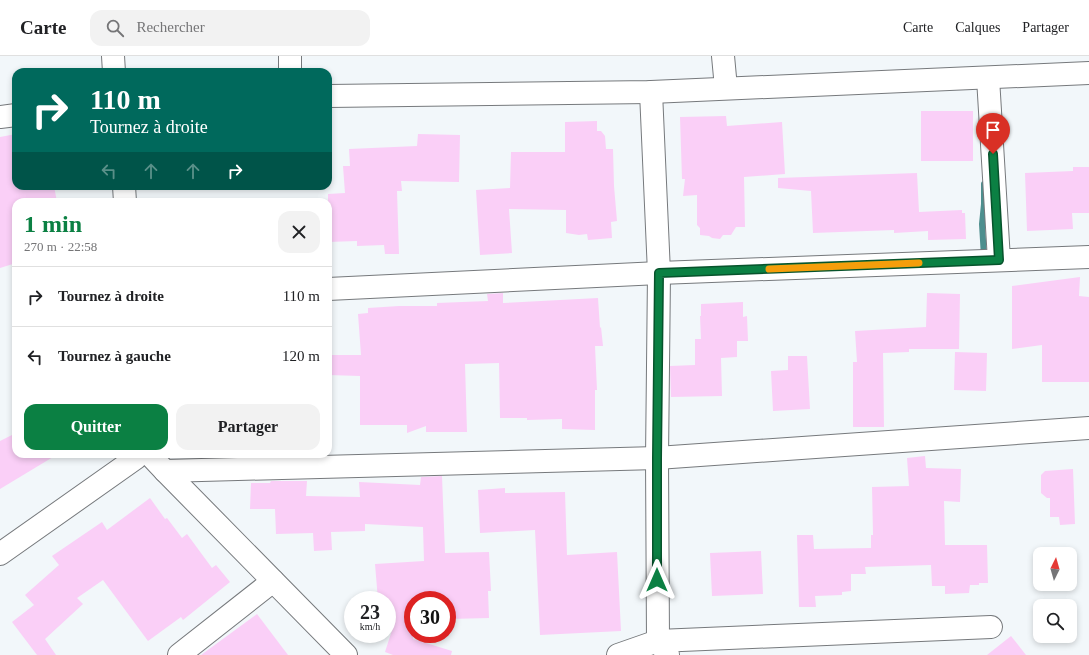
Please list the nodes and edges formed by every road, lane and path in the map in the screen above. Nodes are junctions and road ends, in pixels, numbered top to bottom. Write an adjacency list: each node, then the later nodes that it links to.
1 (113, 56): 4 (street)
2 (290, 56): 5 (street)
3 (723, 56): 8 (street)
4 (114, 68)
5 (290, 68)
6 (1089, 73): 7 (street)
7 (988, 78): 8 (street); 14 (street)
8 (726, 88): 9 (street)
9 (651, 92): 10 (street); 15 (street)
10 (332, 96)
11 (12, 116): 12 (street)
12 (0, 118)
13 (1089, 257): 14 (street)
14 (999, 260): 15 (street)
15 (659, 273): 16 (street); 20 (street)
16 (332, 289)
17 (1089, 428): 20 (street)
18 (136, 458): 22 (street)
19 (153, 458): 21 (street)
20 (657, 458): 21 (street); 25 (street)
21 (165, 472): 23 (street)
22 (0, 554)
23 (273, 581): 26 (street); 27 (street)
24 (991, 627): 25 (street)
25 (663, 648): 28 (street)
26 (179, 655)
27 (346, 655)
28 (618, 655)

